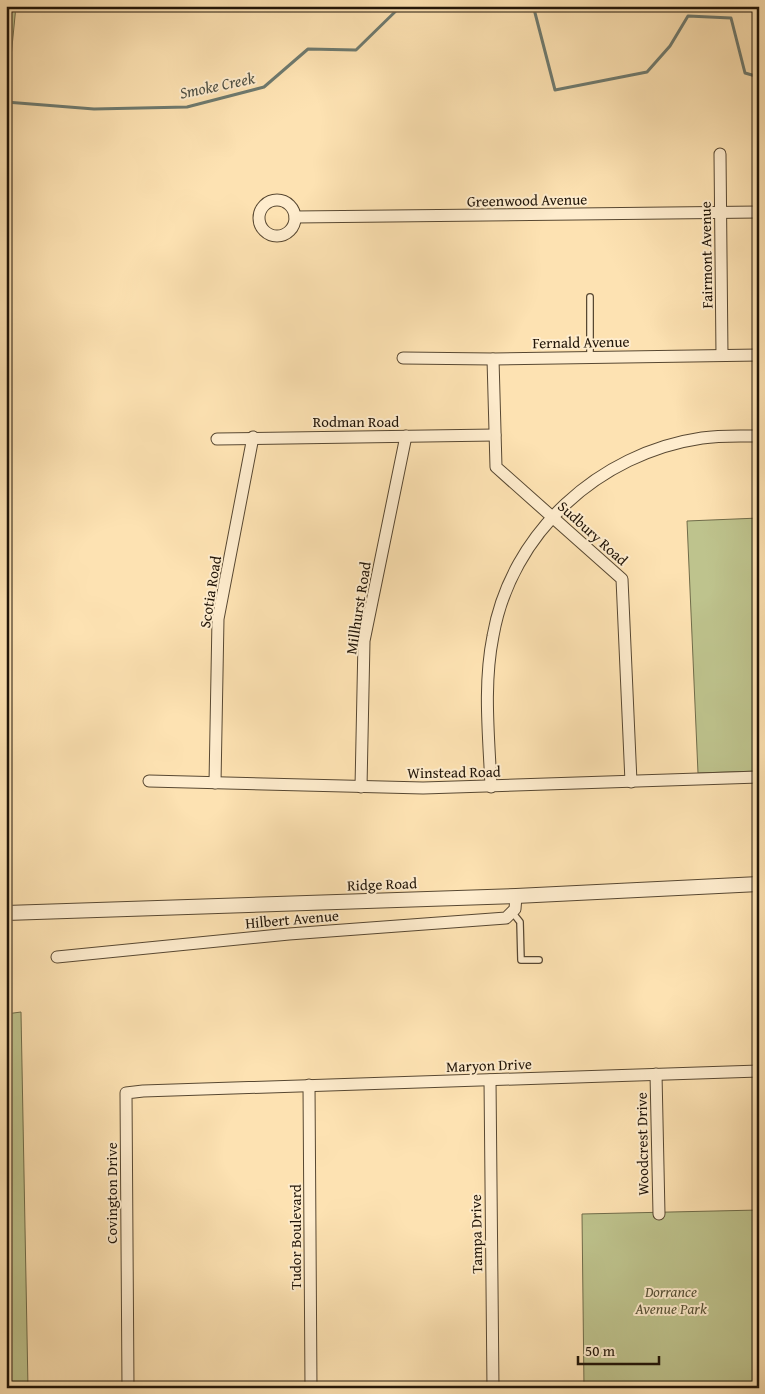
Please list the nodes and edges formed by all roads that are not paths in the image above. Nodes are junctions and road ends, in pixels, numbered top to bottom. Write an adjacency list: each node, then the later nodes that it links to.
1 (720, 154): 2 (street, Fairmont Avenue)
2 (720, 212): 3 (street, Greenwood Avenue); 4 (street, Greenwood Avenue); 6 (street, Fairmont Avenue)
3 (759, 212)
4 (295, 217)
5 (590, 297): 8 (lane)
6 (722, 355): 7 (street, Fernald Avenue); 8 (street, Fernald Avenue)
7 (759, 355)
8 (590, 357): 10 (street, Fernald Avenue)
9 (403, 358): 10 (street, Fernald Avenue)
10 (493, 359): 11 (street, Sudbury Road)
11 (495, 435): 12 (street, Rodman Road); 16 (street, Sudbury Road)
12 (406, 436): 14 (street, Rodman Road); 21 (street, Millhurst Road)
13 (759, 436): 16 (street)
14 (253, 437): 15 (street, Rodman Road); 20 (street, Scotia Road)
15 (217, 439)
16 (553, 517): 19 (street, Sudbury Road); 22 (street)
17 (759, 777): 19 (street, Winstead Road)
18 (149, 782): 20 (street, Winstead Road)
19 (631, 782): 22 (street, Winstead Road)
20 (215, 783): 21 (street, Winstead Road)
21 (361, 786): 22 (street, Winstead Road)
22 (491, 787)
23 (759, 884): 24 (street, Ridge Road)
24 (516, 896): 25 (street); 26 (street, Ridge Road)
25 (512, 912): 27 (street, Hilbert Avenue); 28 (lane)
26 (6, 913)
27 (57, 957)
28 (539, 960)
29 (759, 1071): 30 (street, Maryon Drive)
30 (656, 1074): 31 (street, Maryon Drive); 34 (street, Woodcrest Drive)
31 (490, 1080): 32 (street, Maryon Drive); 37 (street, Tampa Drive)
32 (309, 1085): 33 (street, Maryon Drive); 36 (street, Tudor Boulevard)
33 (221, 1088): 35 (street, Covington Drive)
34 (659, 1214)
35 (128, 1388)
36 (311, 1388)
37 (493, 1388)

